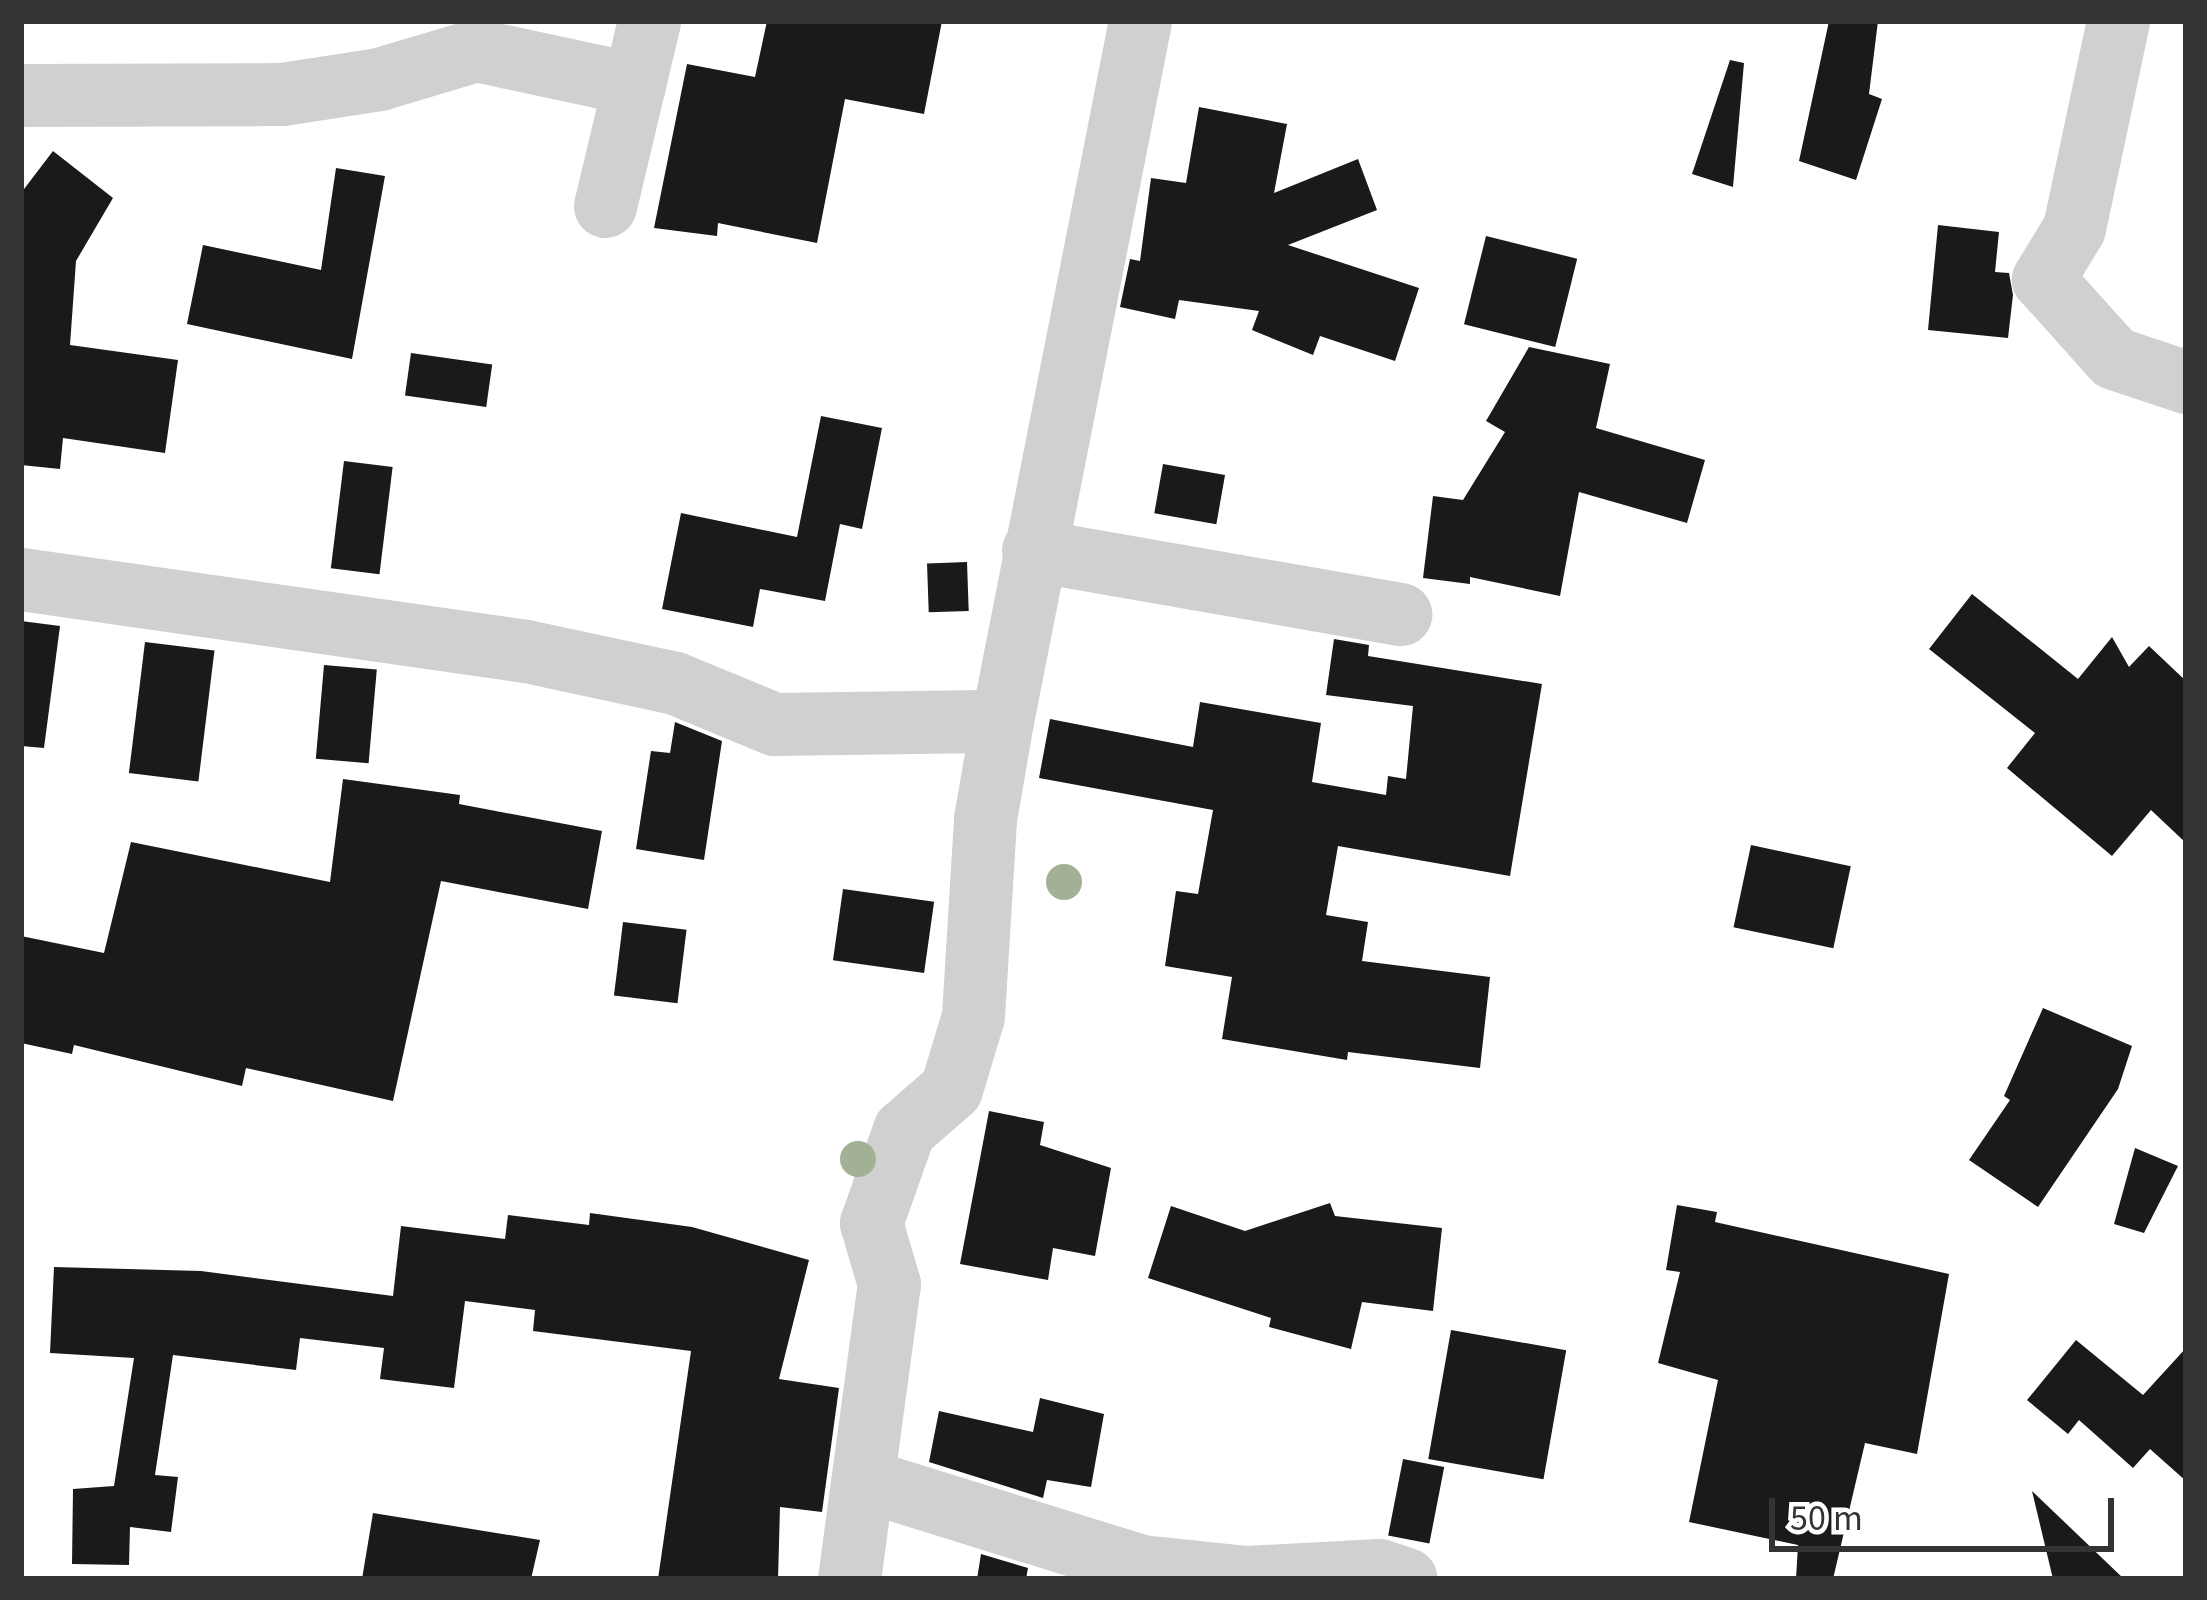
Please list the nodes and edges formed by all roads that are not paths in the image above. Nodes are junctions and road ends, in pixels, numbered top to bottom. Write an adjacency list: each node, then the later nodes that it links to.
1 (649, 21): 4 (street)
2 (1139, 21): 8 (street)
3 (2119, 21): 7 (street)
4 (634, 84): 5 (street); 6 (street)
5 (21, 95)
6 (604, 206)
7 (2186, 382)
8 (1033, 550): 10 (street); 11 (street)
9 (21, 579): 11 (street)
10 (1400, 614)
11 (1002, 722): 12 (street)
12 (865, 1480): 13 (street); 14 (street)
13 (849, 1579)
14 (1406, 1579)

